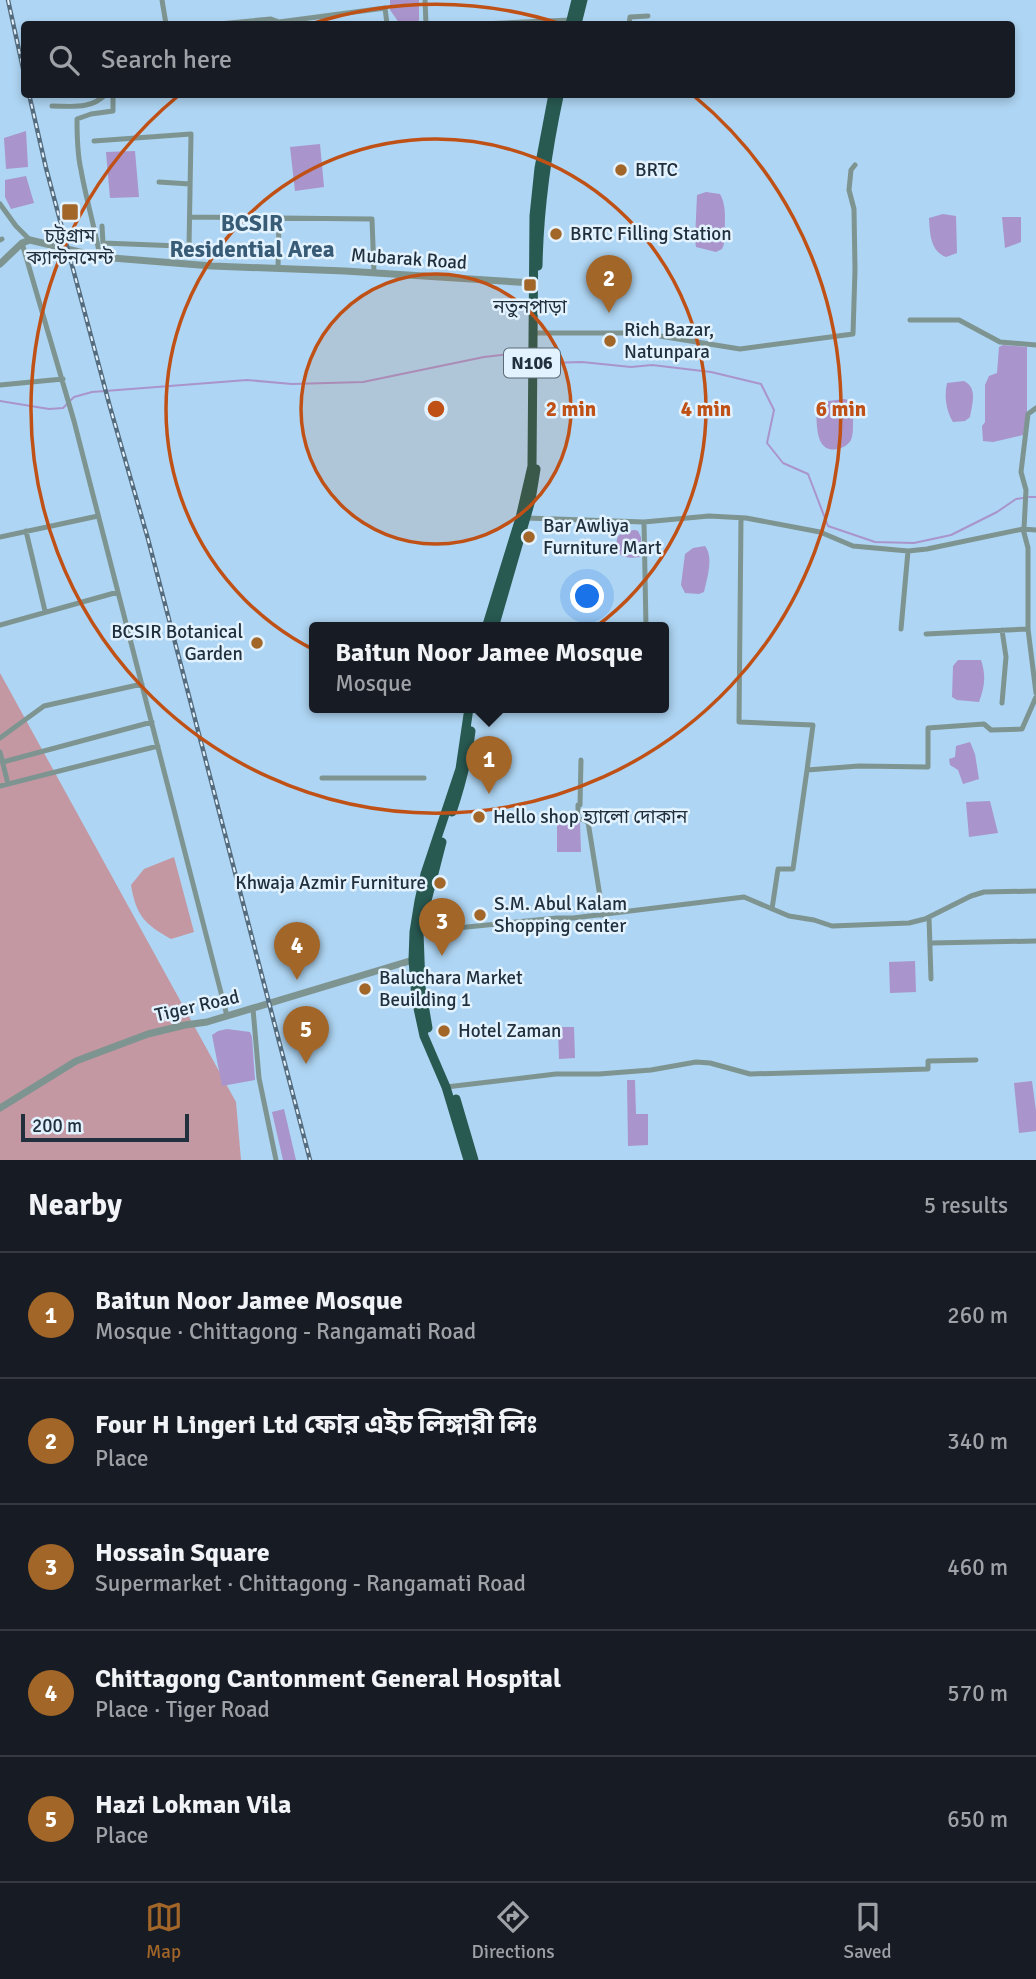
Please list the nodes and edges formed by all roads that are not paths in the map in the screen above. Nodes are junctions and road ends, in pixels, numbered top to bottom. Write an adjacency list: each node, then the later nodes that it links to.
1 (162, 0): 6 (street)
2 (425, 0): 11 (street)
3 (576, 0): 12 (highway)
4 (583, 0): 13 (highway)
5 (648, 16): 14 (street)
6 (166, 21)
7 (250, 21): 8 (street)
8 (276, 21)
9 (287, 21): 10 (street)
10 (387, 21)
11 (426, 21)
12 (573, 21)
13 (574, 21)
14 (629, 21)
15 (102, 98): 19 (street)
16 (113, 98): 31 (street)
17 (553, 98): 35 (highway, N106)
18 (558, 98): 37 (highway, N106)
19 (52, 106)
20 (94, 141): 23 (street)
21 (855, 165): 37 (street)
22 (159, 182): 23 (street)
23 (190, 184): 25 (street)
24 (0, 204): 28 (street)
25 (190, 217): 26 (street); 29 (street)
26 (279, 219): 30 (street); 34 (street)
27 (102, 226): 29 (street)
28 (26, 242): 31 (street, Mubarak Road); 32 (street); 39 (street)
29 (188, 247): 30 (street)
30 (278, 250): 33 (street)
31 (100, 257): 33 (street, Mubarak Road)
32 (0, 264)
33 (278, 269): 34 (street, Mubarak Road)
34 (373, 273): 35 (street, Mubarak Road)
35 (533, 283): 37 (highway, N106)
36 (910, 320): 38 (street)
37 (534, 333): 43 (highway, N106)
38 (1036, 345)
39 (62, 379): 40 (street); 42 (street)
40 (0, 385)
41 (1036, 408): 46 (street)
42 (99, 516): 48 (street); 51 (street)
43 (523, 518): 45 (street); 53 (highway, N106); 54 (highway, N106)
44 (741, 518): 45 (street); 50 (street); 71 (street)
45 (644, 522): 55 (street)
46 (1024, 529): 47 (street); 50 (street); 58 (street)
47 (1036, 530)
48 (26, 531): 49 (street); 52 (street)
49 (0, 537)
50 (908, 551): 57 (street)
51 (118, 592): 52 (street); 61 (street)
52 (45, 611): 56 (street)
53 (488, 622)
54 (496, 622)
55 (646, 622)
56 (0, 625)
57 (901, 629)
58 (1028, 629): 59 (street); 62 (street)
59 (1002, 630): 60 (street); 63 (street)
60 (926, 634)
61 (142, 684): 65 (street); 66 (street)
62 (1036, 695): 71 (street)
63 (1002, 703)
64 (471, 713): 80 (highway)
65 (152, 722): 67 (street); 70 (street)
66 (0, 738)
67 (158, 746): 74 (street); 86 (street)
68 (0, 752): 70 (street)
69 (581, 760): 78 (street)
70 (3, 762): 74 (street)
71 (807, 770): 77 (street)
72 (322, 778): 73 (street)
73 (424, 778)
74 (8, 784): 75 (street)
75 (0, 786)
76 (1036, 891): 79 (street)
77 (772, 909): 78 (street); 79 (street)
78 (603, 915): 80 (street)
79 (929, 917): 82 (street)
80 (416, 932): 83 (highway); 88 (highway)
81 (1036, 941): 82 (street)
82 (930, 943): 84 (street)
83 (413, 960): 85 (street, Tiger Road); 88 (highway)
84 (930, 979)
85 (253, 1009): 86 (street, Tiger Road); 90 (street)
86 (227, 1016): 89 (street, Tiger Road)
87 (976, 1060): 88 (street)
88 (448, 1086): 91 (highway); 92 (highway)
89 (0, 1108)
90 (276, 1160)
91 (468, 1160)
92 (474, 1160)

